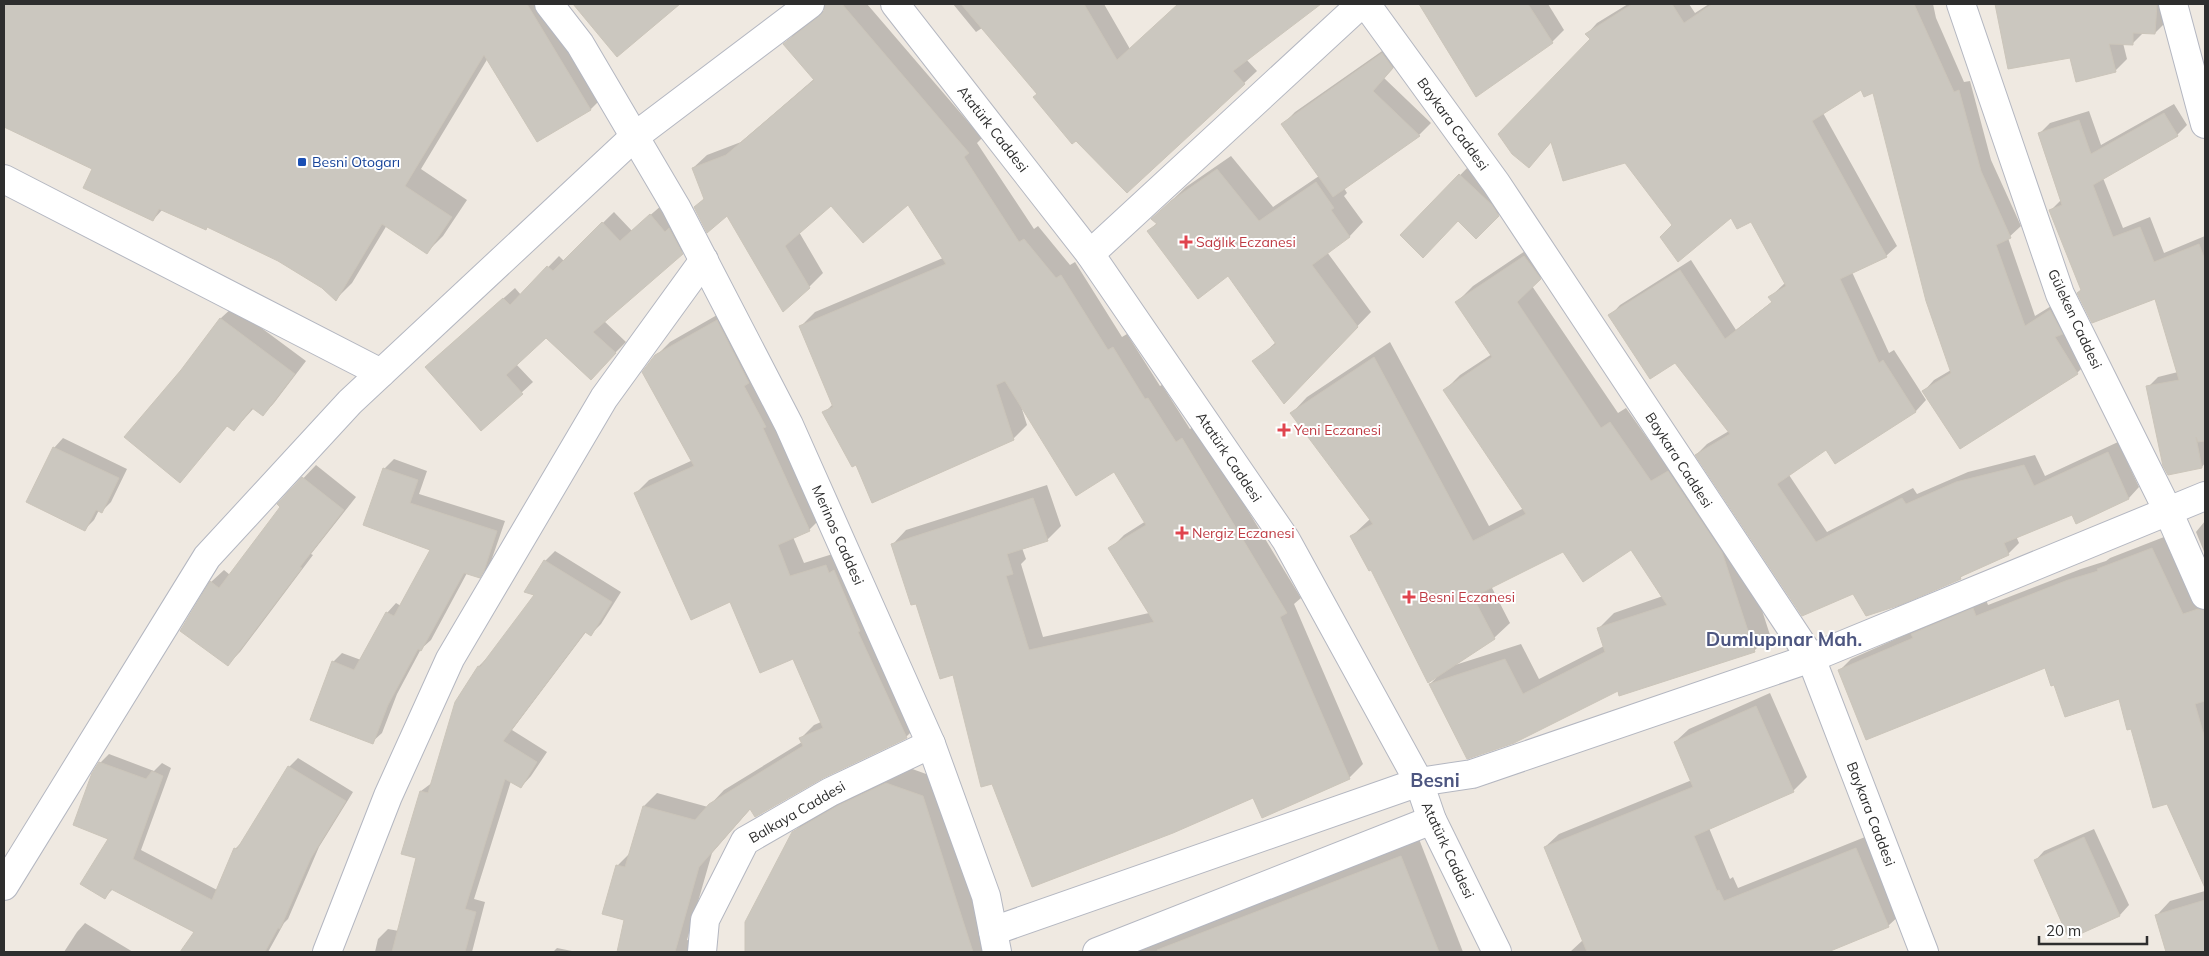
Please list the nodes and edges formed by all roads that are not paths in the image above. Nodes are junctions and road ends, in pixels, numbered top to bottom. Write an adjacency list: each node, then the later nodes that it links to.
1 (549, 4): 9 (street, Merinos Caddesi)
2 (810, 4): 9 (street)
3 (895, 4): 11 (street, Atatürk Caddesi)
4 (1361, 4): 11 (street)
5 (1366, 4): 17 (street, Baykara Caddesi)
6 (1960, 4): 15 (street, Güleken Caddesi)
7 (2173, 4): 8 (street)
8 (2205, 124)
9 (634, 137): 12 (street, Merinos Caddesi); 13 (street)
10 (4, 179): 13 (street)
11 (1090, 254): 19 (street, Atatürk Caddesi)
12 (704, 260): 18 (street, Merinos Caddesi); 23 (street)
13 (381, 372): 21 (street)
14 (2205, 496): 15 (street)
15 (2168, 511): 16 (street, Güleken Caddesi); 17 (street)
16 (2205, 595)
17 (1810, 658): 19 (street); 27 (street, Baykara Caddesi)
18 (931, 744): 22 (street, Merinos Caddesi); 24 (street, Balkaya Caddesi)
19 (1419, 782): 20 (street, Atatürk Caddesi); 22 (street)
20 (1432, 820): 25 (street); 26 (street, Atatürk Caddesi)
21 (4, 886)
22 (995, 941)
23 (327, 952)
24 (702, 952)
25 (1097, 952)
26 (1497, 952)
27 (1924, 952)

